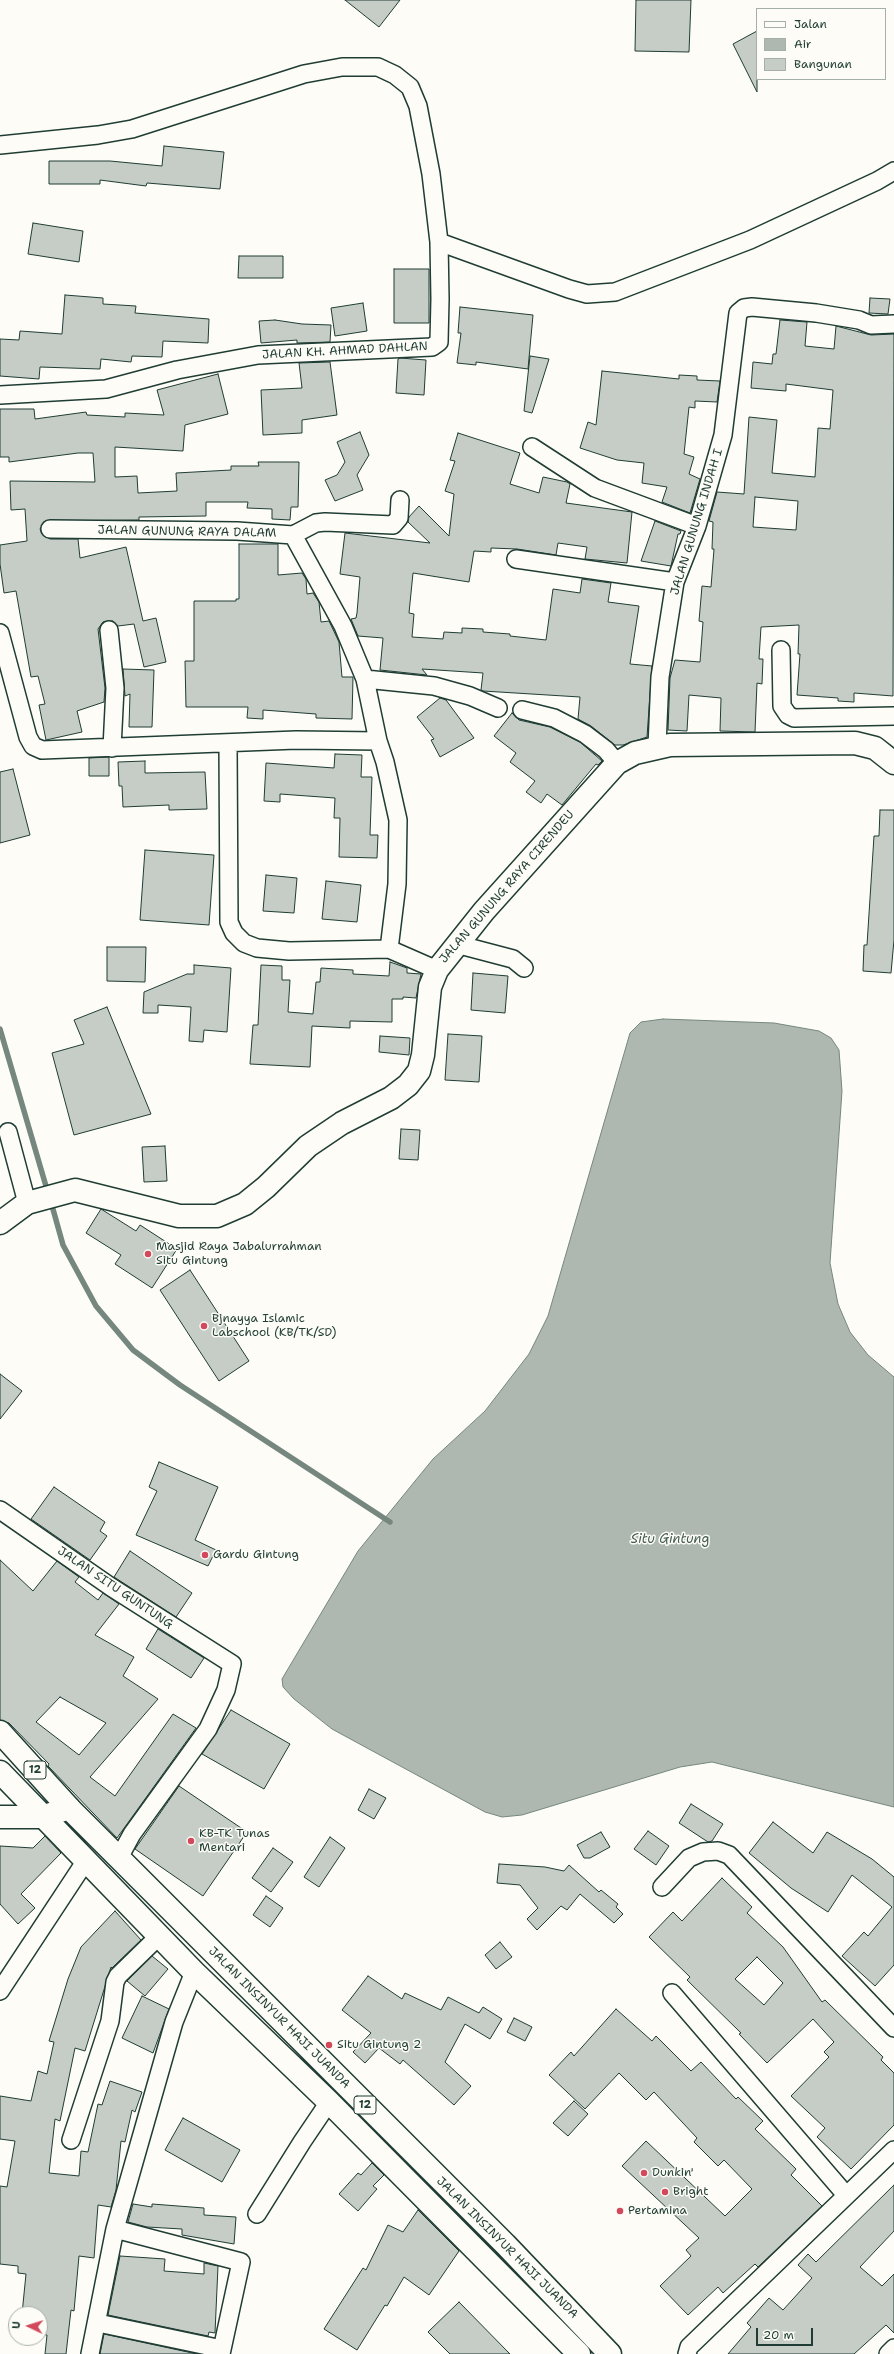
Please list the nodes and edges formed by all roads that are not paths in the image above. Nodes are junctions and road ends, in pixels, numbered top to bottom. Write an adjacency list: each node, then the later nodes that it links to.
1 (0, 145): 3 (street, JALAN KH. AHMAD DAHLAN)
2 (894, 171): 3 (street)
3 (439, 247): 5 (street, JALAN KH. AHMAD DAHLAN)
4 (894, 324): 8 (street, JALAN GUNUNG INDAH I)
5 (0, 395)
6 (532, 447): 8 (street)
7 (400, 500): 10 (street)
8 (697, 526): 12 (street, JALAN GUNUNG INDAH I)
9 (50, 529): 10 (street, JALAN GUNUNG RAYA DALAM)
10 (293, 535): 16 (street, JALAN GUNUNG RAYA DALAM)
11 (516, 559): 12 (street)
12 (675, 582): 22 (street, JALAN GUNUNG INDAH I)
13 (109, 630): 23 (street)
14 (0, 633): 23 (street)
15 (781, 650): 19 (street)
16 (365, 679): 17 (street); 20 (street, JALAN GUNUNG RAYA DALAM)
17 (498, 708)
18 (522, 710): 25 (street)
19 (894, 716)
20 (378, 741): 21 (street); 28 (street, JALAN GUNUNG RAYA DALAM)
21 (228, 744): 23 (street); 28 (street)
22 (657, 746): 25 (main road, JALAN GUNUNG RAYA CIRENDEU); 26 (main road, JALAN GUNUNG RAYA CIRENDEU)
23 (112, 748)
24 (894, 759): 26 (street)
25 (617, 763): 27 (main road, JALAN GUNUNG RAYA CIRENDEU)
26 (894, 763)
27 (456, 944): 29 (street); 30 (main road, JALAN GUNUNG RAYA CIRENDEU)
28 (389, 949): 30 (street)
29 (524, 968)
30 (437, 970): 32 (main road, JALAN GUNUNG RAYA CIRENDEU)
31 (8, 1132): 32 (street)
32 (31, 1201): 33 (main road, JALAN GUNUNG RAYA CIRENDEU)
33 (0, 1223)
34 (0, 1510): 40 (street, JALAN SITU GUNTUNG)
35 (0, 1732): 37 (main road, JALAN INSINYUR HAJI JUANDA / 12)
36 (0, 1772): 38 (main road, JALAN INSINYUR HAJI JUANDA / 12)
37 (69, 1808): 38 (main road); 40 (main road, JALAN INSINYUR HAJI JUANDA / 12)
38 (42, 1817): 39 (main road); 41 (main road, JALAN INSINYUR HAJI JUANDA / 12)
39 (0, 1818)
40 (120, 1856): 59 (main road, JALAN INSINYUR HAJI JUANDA / 12)
41 (85, 1862): 43 (main road, JALAN INSINYUR HAJI JUANDA / 12); 45 (street)
42 (662, 1887): 47 (street)
43 (159, 1936): 44 (main road, JALAN INSINYUR HAJI JUANDA / 12); 49 (street)
44 (194, 1972): 48 (main road, JALAN INSINYUR HAJI JUANDA / 12); 53 (street)
45 (0, 1991)
46 (672, 1993): 51 (street)
47 (894, 2028)
48 (329, 2102): 52 (street); 58 (main road, JALAN INSINYUR HAJI JUANDA / 12)
49 (71, 2140)
50 (894, 2150): 51 (street)
51 (846, 2195): 60 (street)
52 (258, 2214)
53 (115, 2229): 54 (street); 56 (street)
54 (98, 2323): 56 (street); 57 (street)
55 (894, 2348): 61 (street)
56 (221, 2351)
57 (90, 2354)
58 (579, 2354)
59 (610, 2354)
60 (687, 2354)
61 (888, 2354)

